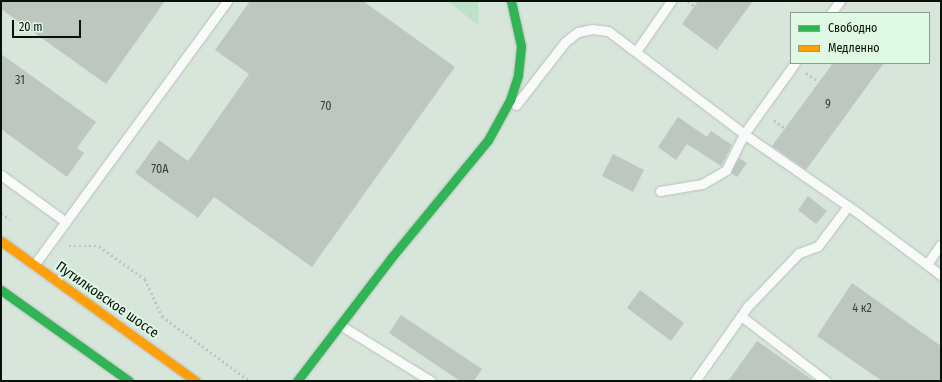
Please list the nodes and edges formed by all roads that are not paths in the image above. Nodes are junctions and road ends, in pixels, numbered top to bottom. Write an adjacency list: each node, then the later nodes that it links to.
1 (227, 1): 13 (lane)
2 (510, 1): 9 (street)
3 (671, 1): 6 (lane)
4 (840, 1): 5 (lane)
5 (832, 12)
6 (637, 50): 8 (lane); 9 (lane)
7 (794, 64): 8 (lane)
8 (744, 134): 11 (lane); 12 (lane)
9 (488, 140): 21 (street)
10 (1, 175): 13 (lane)
11 (660, 191)
12 (848, 206): 16 (lane); 20 (lane)
13 (66, 222): 17 (lane)
14 (1, 241): 17 (street, Путилковское шоссе)
15 (941, 244): 16 (lane)
16 (927, 264): 18 (lane)
17 (34, 265): 24 (street, Путилковское шоссе)
18 (941, 275)
19 (1, 290): 23 (street)
20 (741, 316): 22 (lane); 27 (lane)
21 (340, 325): 25 (street); 26 (lane)
22 (817, 378): 28 (lane)
23 (129, 381)
24 (196, 381)
25 (297, 381)
26 (431, 381)
27 (695, 381)
28 (826, 381)

